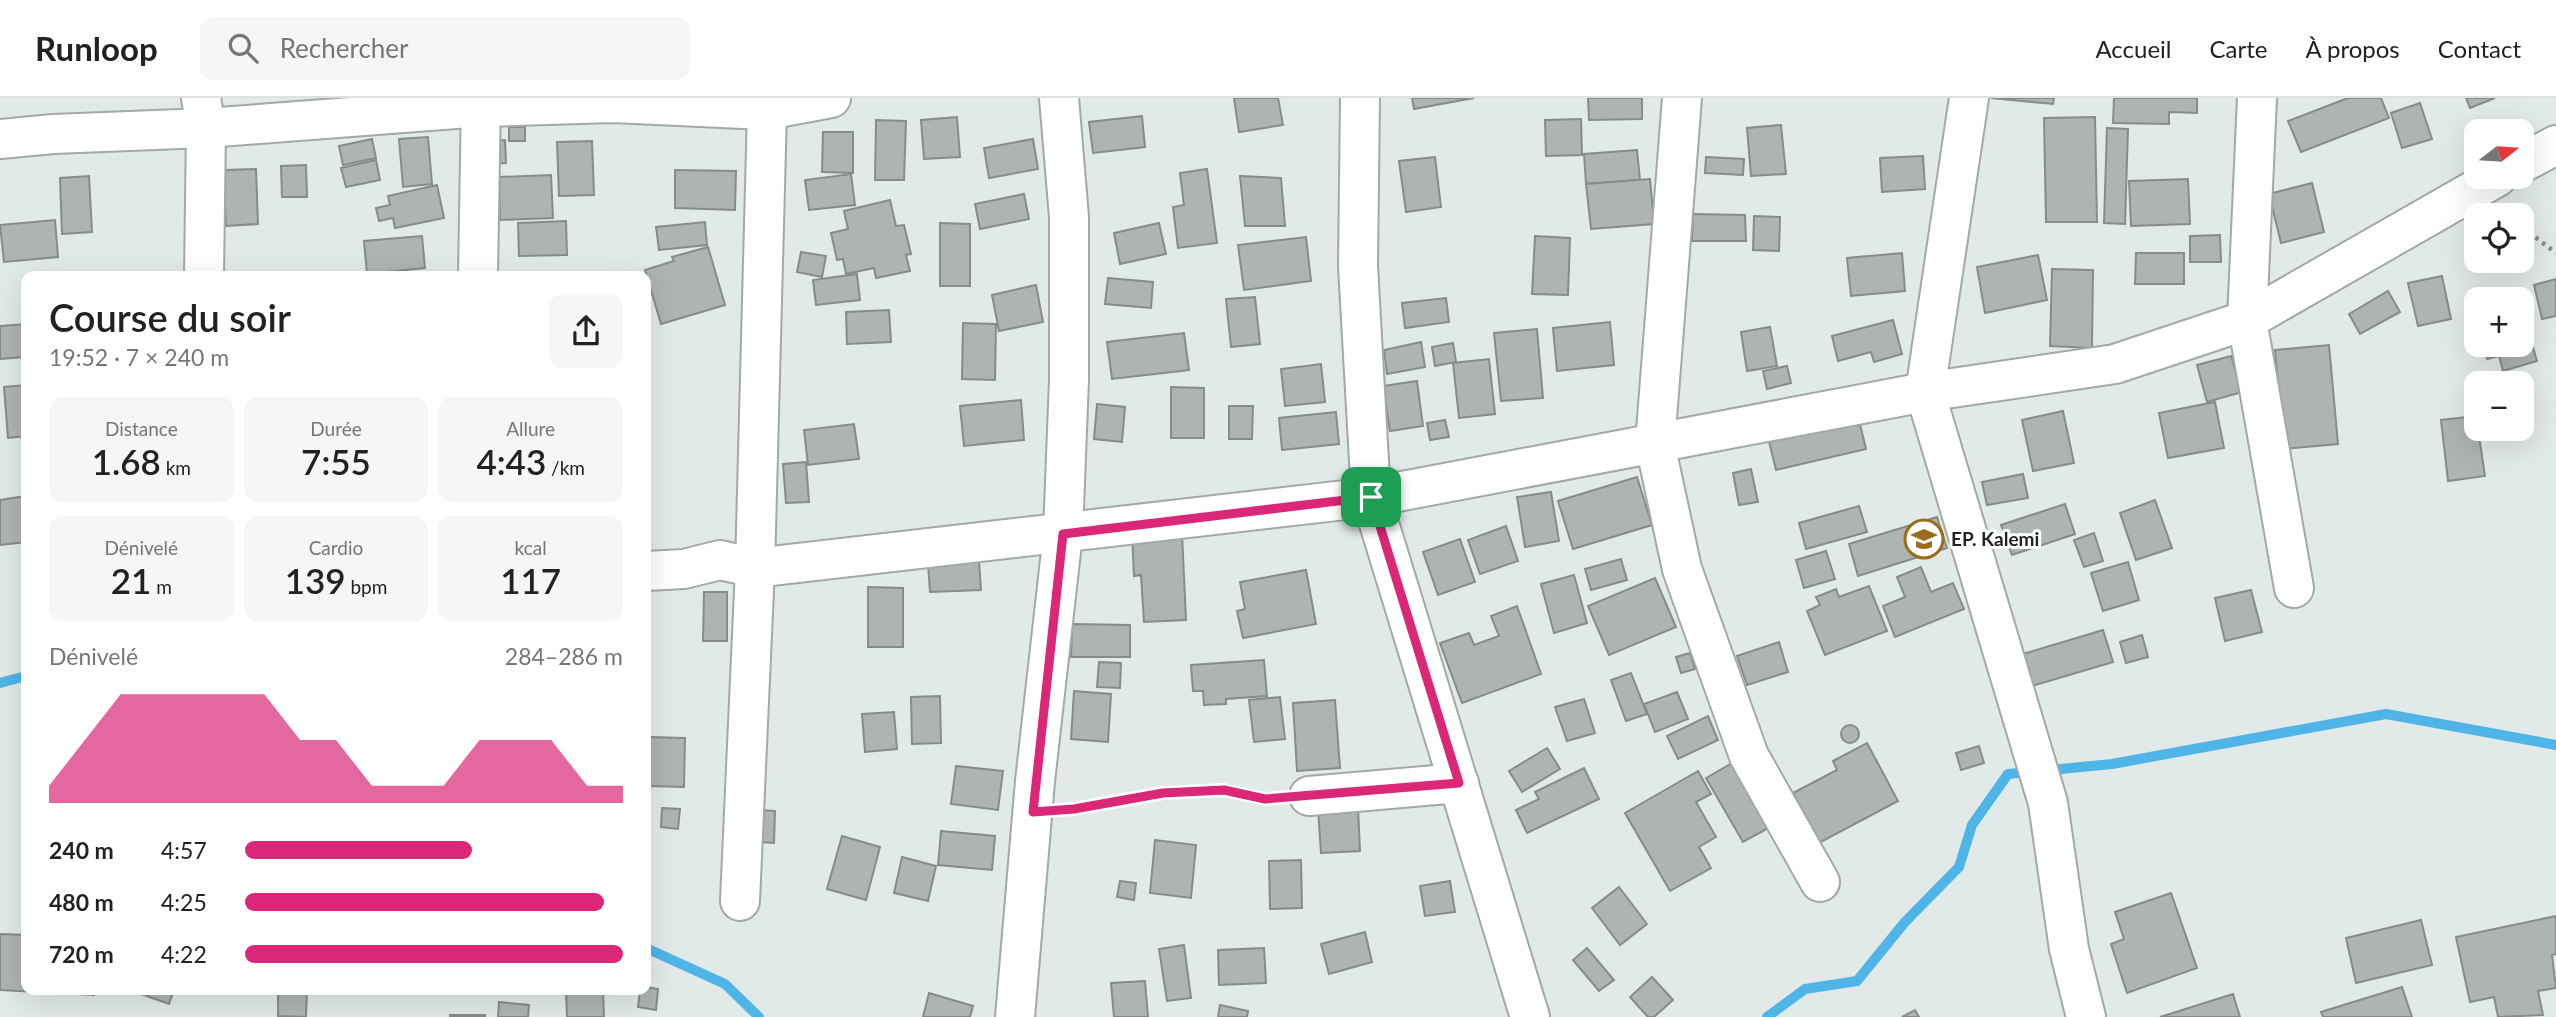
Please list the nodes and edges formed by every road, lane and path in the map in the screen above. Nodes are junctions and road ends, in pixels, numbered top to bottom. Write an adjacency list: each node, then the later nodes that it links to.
1 (831, 98): 8 (street)
2 (1059, 98): 22 (street)
3 (1360, 98): 21 (street)
4 (1682, 98): 20 (street)
5 (1969, 98): 19 (street)
6 (2257, 98): 18 (street)
7 (482, 103): 8 (street); 9 (street); 17 (street)
8 (768, 104): 23 (street)
9 (203, 113): 10 (street); 16 (street)
10 (0, 139)
11 (2556, 145): 12 (street)
12 (2534, 157)
13 (2476, 189): 18 (street)
14 (2534, 236): 15 (path)
15 (2556, 253)
16 (204, 271)
17 (478, 271)
18 (2247, 320): 19 (street); 25 (street)
19 (1925, 393): 20 (street); 33 (street)
20 (1655, 444): 21 (street); 29 (street)
21 (1371, 497): 22 (street); 26 (street)
22 (1063, 534): 23 (street); 28 (street)
23 (755, 568): 24 (street); 30 (street)
24 (651, 571)
25 (2294, 588)
26 (1459, 783): 27 (street); 32 (street)
27 (1309, 796): 28 (path)
28 (1033, 812): 31 (street)
29 (1820, 882)
30 (740, 901)
31 (1015, 1017)
32 (1530, 1017)
33 (2086, 1017)

